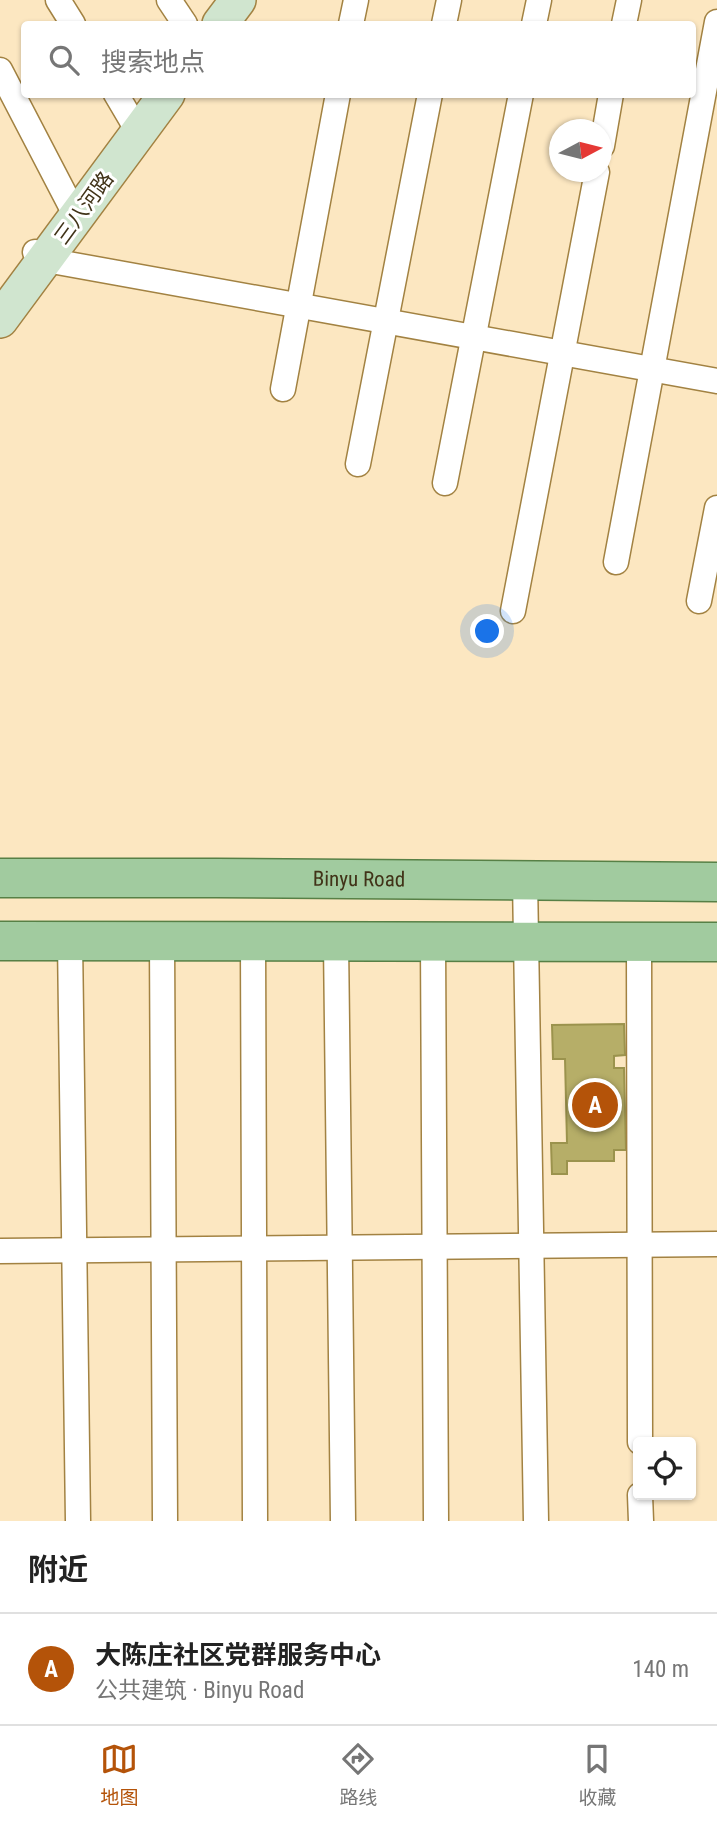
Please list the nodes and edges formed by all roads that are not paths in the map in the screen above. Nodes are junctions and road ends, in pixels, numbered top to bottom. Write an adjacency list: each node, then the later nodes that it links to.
1 (58, 0): 9 (street)
2 (169, 0): 10 (street)
3 (220, 0): 11 (street)
4 (238, 0): 12 (street)
5 (356, 0): 13 (street)
6 (449, 0): 14 (street)
7 (539, 0): 15 (street)
8 (629, 0): 16 (street)
9 (71, 21)
10 (183, 21)
11 (204, 21)
12 (222, 21)
13 (352, 21)
14 (445, 21)
15 (535, 21)
16 (625, 21)
17 (717, 22): 34 (street)
18 (0, 70): 27 (street)
19 (159, 98): 24 (street, 三八河路)
20 (337, 98): 30 (street)
21 (429, 98): 31 (street)
22 (520, 98): 32 (street)
23 (610, 98): 25 (street)
24 (134, 110): 27 (street, 三八河路)
25 (606, 119)
26 (595, 182): 33 (street)
27 (73, 210): 28 (street, 三八河路)
28 (39, 255): 29 (street, 三八河路); 30 (street)
29 (3, 304)
30 (298, 304): 31 (street); 36 (street)
31 (386, 320): 32 (street); 37 (street)
32 (475, 337): 33 (street); 38 (street)
33 (562, 352): 34 (street); 42 (street)
34 (652, 369): 35 (street); 40 (street)
35 (717, 381)
36 (283, 388)
37 (358, 464)
38 (445, 483)
39 (717, 508): 41 (street)
40 (615, 562)
41 (699, 601)
42 (513, 611)
43 (0, 878): 44 (main road, Binyu Road)
44 (525, 880): 45 (main road, Binyu Road); 52 (street)
45 (717, 882)
46 (0, 941): 47 (main road)
47 (70, 941): 48 (main road); 63 (street)
48 (162, 942): 49 (main road); 61 (street)
49 (253, 942): 50 (main road); 60 (street)
50 (336, 942): 51 (main road); 58 (street)
51 (433, 942): 52 (main road); 59 (street)
52 (526, 942): 53 (main road); 57 (street)
53 (639, 942): 54 (main road); 56 (street)
54 (717, 942)
55 (717, 1244): 56 (street)
56 (639, 1245): 57 (street); 64 (street)
57 (532, 1247): 59 (street); 71 (street)
58 (339, 1248): 59 (street); 60 (street); 69 (street)
59 (435, 1248): 70 (street)
60 (254, 1249): 61 (street); 68 (street)
61 (163, 1250): 63 (street); 67 (street)
62 (0, 1251): 63 (street)
63 (74, 1251): 66 (street)
64 (640, 1437)
65 (640, 1500): 72 (street)
66 (78, 1521)
67 (165, 1521)
68 (255, 1521)
69 (343, 1521)
70 (436, 1521)
71 (536, 1521)
72 (640, 1521)

